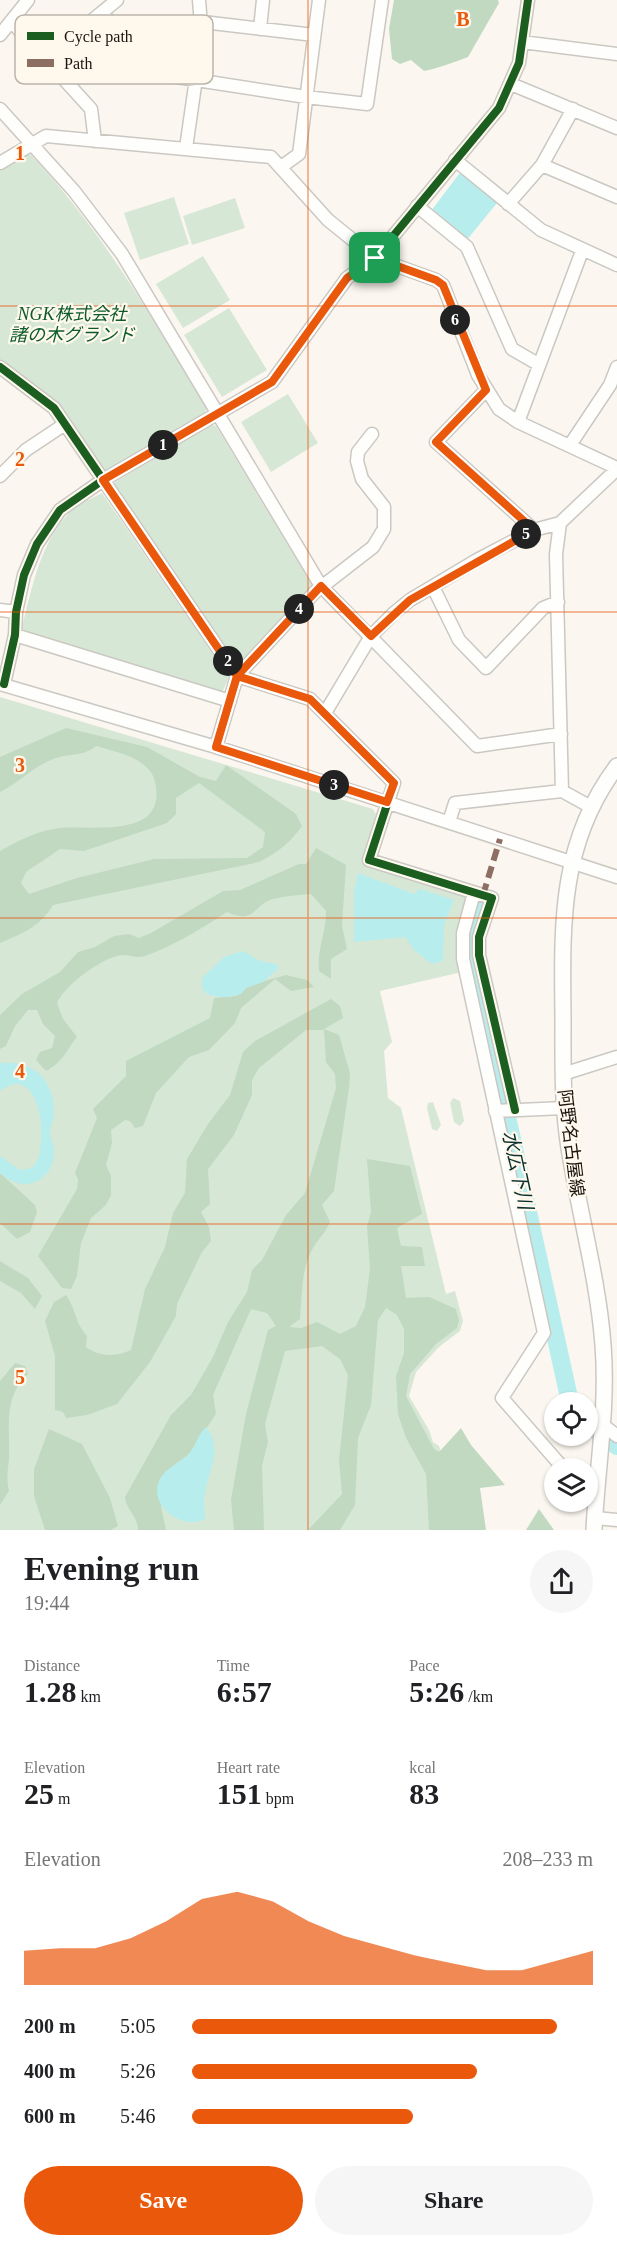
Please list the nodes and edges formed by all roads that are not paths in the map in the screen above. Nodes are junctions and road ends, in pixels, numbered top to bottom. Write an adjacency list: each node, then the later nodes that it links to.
1 (28, 0): 9 (street)
2 (117, 0): 8 (street)
3 (199, 0): 11 (street)
4 (263, 0): 16 (street)
5 (320, 0): 18 (street)
6 (382, 0): 25 (street)
7 (528, 0): 19 (street)
8 (102, 13): 10 (street)
9 (16, 15)
10 (100, 15)
11 (202, 15)
12 (15, 16): 13 (street)
13 (11, 21): 15 (street); 17 (street)
14 (213, 23): 16 (street)
15 (15, 25)
16 (260, 29): 18 (street)
17 (0, 35)
18 (314, 35): 25 (street)
19 (522, 42): 20 (street); 24 (street)
20 (617, 54)
21 (213, 83): 25 (street)
22 (68, 84): 29 (street)
23 (195, 84): 31 (street)
24 (512, 84): 27 (street); 32 (street)
25 (306, 98): 35 (street)
26 (0, 109): 30 (street)
27 (573, 109): 28 (street); 34 (street)
28 (617, 128)
29 (95, 141): 30 (street); 31 (street)
30 (31, 142): 33 (street); 47 (street)
31 (186, 148): 35 (street)
32 (455, 160): 37 (street); 38 (street)
33 (0, 163)
34 (542, 165): 36 (street); 37 (street)
35 (281, 167): 40 (street)
36 (617, 197)
37 (508, 204): 39 (street)
38 (417, 206): 40 (street); 42 (street)
39 (582, 251): 41 (street); 42 (street)
40 (375, 258): 46 (street); 47 (street)
41 (617, 266)
42 (538, 364): 48 (street)
43 (0, 367): 49 (street)
44 (617, 367): 45 (street)
45 (613, 387): 51 (street)
46 (486, 390): 48 (street); 56 (street)
47 (218, 413): 54 (street); 57 (street)
48 (518, 422): 51 (street)
49 (65, 424): 53 (street); 54 (street)
50 (372, 434): 57 (street)
51 (570, 444): 52 (street)
52 (617, 469): 55 (street)
53 (0, 476)
54 (103, 480): 61 (street); 64 (street)
55 (560, 523): 56 (street); 59 (street)
56 (534, 530): 58 (street)
57 (321, 586): 63 (street); 64 (street)
58 (433, 587): 59 (street); 63 (street)
59 (558, 602): 68 (street)
60 (0, 610): 61 (street)
61 (16, 612): 62 (street)
62 (15, 635): 65 (street); 66 (street)
63 (371, 636): 67 (street); 68 (street)
64 (237, 676): 66 (street); 67 (street)
65 (2, 684): 69 (street)
66 (230, 701): 69 (street)
67 (325, 713): 72 (street)
68 (561, 734): 71 (street)
69 (216, 747): 72 (street)
70 (617, 765): 73 (main road, 阿野名古屋線)
71 (562, 791): 73 (street); 74 (street)
72 (387, 802): 74 (street); 77 (street)
73 (591, 807): 75 (main road, 阿野名古屋線)
74 (449, 822): 75 (street)
75 (571, 862): 76 (street); 79 (main road, 阿野名古屋線)
76 (617, 877)
77 (474, 893): 81 (street); 82 (street)
78 (617, 1057): 79 (street)
79 (563, 1074): 80 (main road, 阿野名古屋線)
80 (564, 1108): 81 (street); 83 (main road, 阿野名古屋線)
81 (514, 1110): 82 (street)
82 (497, 1111): 85 (street)
83 (602, 1431): 84 (street); 86 (main road, 阿野名古屋線)
84 (617, 1436)
85 (554, 1458)
86 (598, 1458)
87 (617, 1520): 88 (street)
88 (595, 1524)

